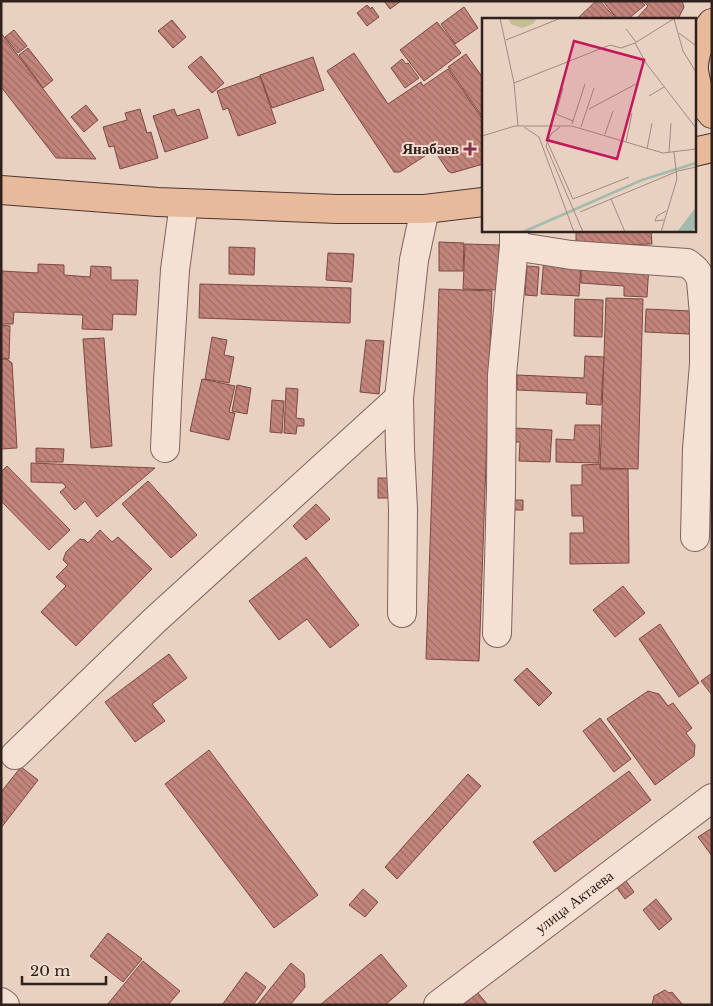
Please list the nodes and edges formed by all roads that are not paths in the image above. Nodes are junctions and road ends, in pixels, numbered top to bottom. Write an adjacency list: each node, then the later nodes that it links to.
1 (710, 1): 2 (main road)
2 (708, 28): 3 (main road)
3 (696, 53)
4 (696, 84): 5 (main road)
5 (712, 114)
6 (712, 148): 7 (main road)
7 (696, 152)
8 (1, 190): 10 (main road)
9 (482, 202): 11 (main road)
10 (184, 203): 11 (main road); 14 (street)
11 (425, 210): 13 (street)
12 (514, 238): 15 (street); 17 (street)
13 (399, 398): 16 (street); 18 (street)
14 (165, 448)
15 (695, 537)
16 (402, 613)
17 (497, 633)
18 (15, 755)
19 (712, 798): 22 (street, улица Актаева)
20 (1, 1002): 21 (street)
21 (5, 1005)
22 (438, 1005)

